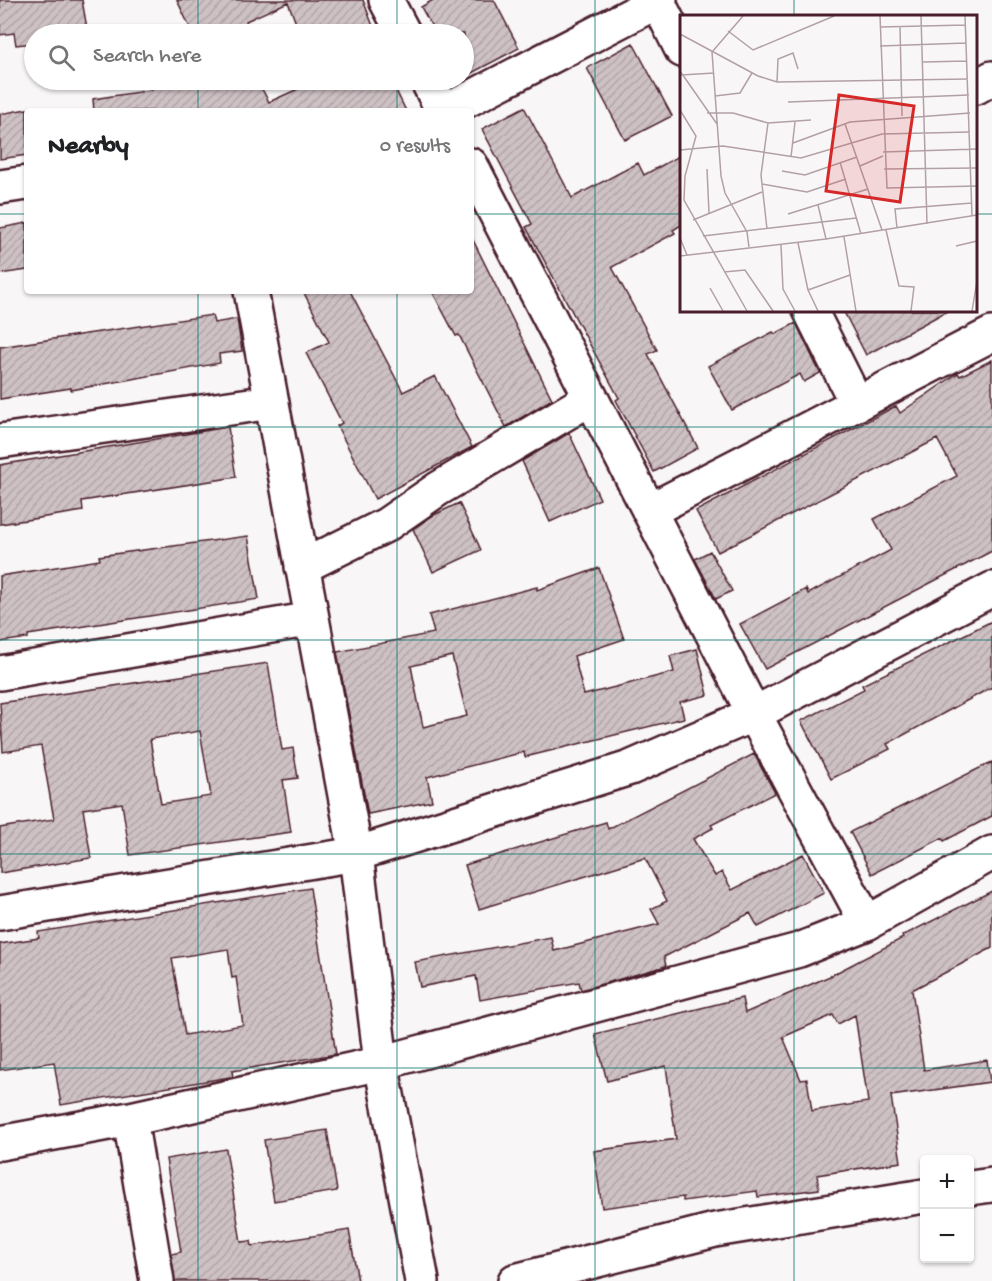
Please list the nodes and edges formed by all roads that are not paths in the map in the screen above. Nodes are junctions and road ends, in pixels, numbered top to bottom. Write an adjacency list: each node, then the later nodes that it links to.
1 (386, 0): 3 (street)
2 (658, 0): 4 (street); 9 (street)
3 (399, 24)
4 (680, 48)
5 (992, 78): 6 (street)
6 (977, 86)
7 (433, 90): 8 (street)
8 (443, 108)
9 (451, 108)
10 (474, 171): 16 (street)
11 (24, 184): 12 (street)
12 (0, 188)
13 (252, 294): 17 (street)
14 (811, 312): 18 (street)
15 (992, 334): 18 (street)
16 (591, 398): 20 (street); 21 (street)
17 (272, 402): 19 (street); 21 (street)
18 (857, 404): 20 (street)
19 (0, 441)
20 (649, 511): 25 (street)
21 (302, 567): 23 (street)
22 (992, 589): 25 (street)
23 (312, 619): 24 (street); 26 (street)
24 (0, 673)
25 (754, 714): 26 (street); 29 (street)
26 (356, 854): 28 (street); 30 (street)
27 (992, 854): 29 (street)
28 (0, 913)
29 (867, 922): 30 (street)
30 (381, 1063): 31 (street); 37 (street)
31 (130, 1119): 32 (street); 36 (street)
32 (0, 1143)
33 (992, 1185): 34 (street)
34 (974, 1187)
35 (920, 1197): 38 (street)
36 (157, 1281)
37 (422, 1281)
38 (515, 1281)

